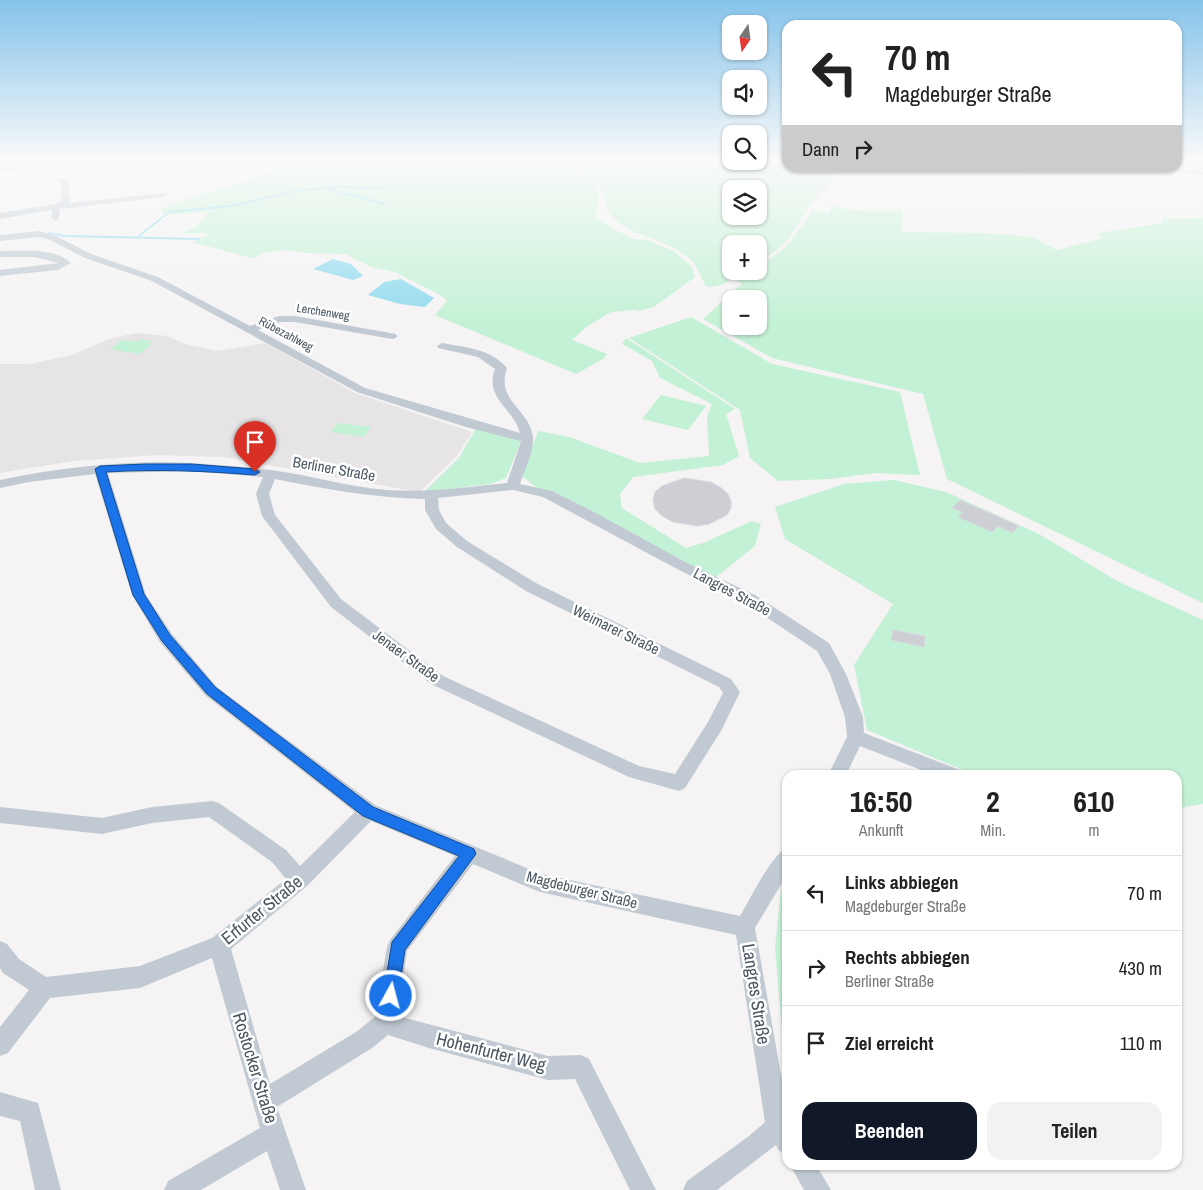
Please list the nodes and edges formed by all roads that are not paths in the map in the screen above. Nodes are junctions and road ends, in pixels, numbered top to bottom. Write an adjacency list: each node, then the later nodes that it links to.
1 (55, 215): 2 (street)
2 (55, 218)
3 (0, 238): 6 (street, Rübezahlweg)
4 (0, 254): 5 (street)
5 (0, 273)
6 (250, 330): 7 (street, Lerchenweg); 9 (street, Rübezahlweg)
7 (392, 336)
8 (442, 346): 9 (street)
9 (527, 438): 13 (street)
10 (100, 469): 11 (street, Berliner Straße); 12 (street, Berliner Straße); 19 (street, Magdeburger Straße)
11 (272, 474): 14 (street, Berliner Straße); 18 (street, Jenaer Straße)
12 (0, 484)
13 (513, 486): 14 (street, Berliner Straße); 15 (street, Langres Straße)
14 (431, 495): 18 (street, Weimarer Straße)
15 (856, 737): 16 (street); 17 (street)
16 (840, 770)
17 (941, 770)
18 (679, 783)
19 (368, 811): 21 (street, Magdeburger Straße); 23 (street, Erfurter Straße)
20 (0, 815): 23 (street)
21 (469, 854): 24 (street, Magdeburger Straße); 28 (street)
22 (782, 864): 24 (street, Langres Straße)
23 (300, 880): 25 (street, Erfurter Straße)
24 (745, 927): 32 (street, Langres Straße)
25 (219, 945): 27 (street, Erfurter Straße); 30 (street, Rostocker Straße)
26 (0, 951): 27 (street)
27 (44, 988): 29 (street)
28 (384, 1022): 30 (street); 39 (street, Hohenfurter Weg)
29 (0, 1045)
30 (263, 1102): 33 (street, Rostocker Straße)
31 (0, 1104): 36 (street)
32 (782, 1130)
33 (275, 1133): 37 (street); 38 (street, Rostocker Straße)
34 (782, 1134): 40 (street)
35 (805, 1170): 41 (street)
36 (48, 1190)
37 (177, 1190)
38 (293, 1190)
39 (643, 1190)
40 (696, 1190)
41 (818, 1190)

